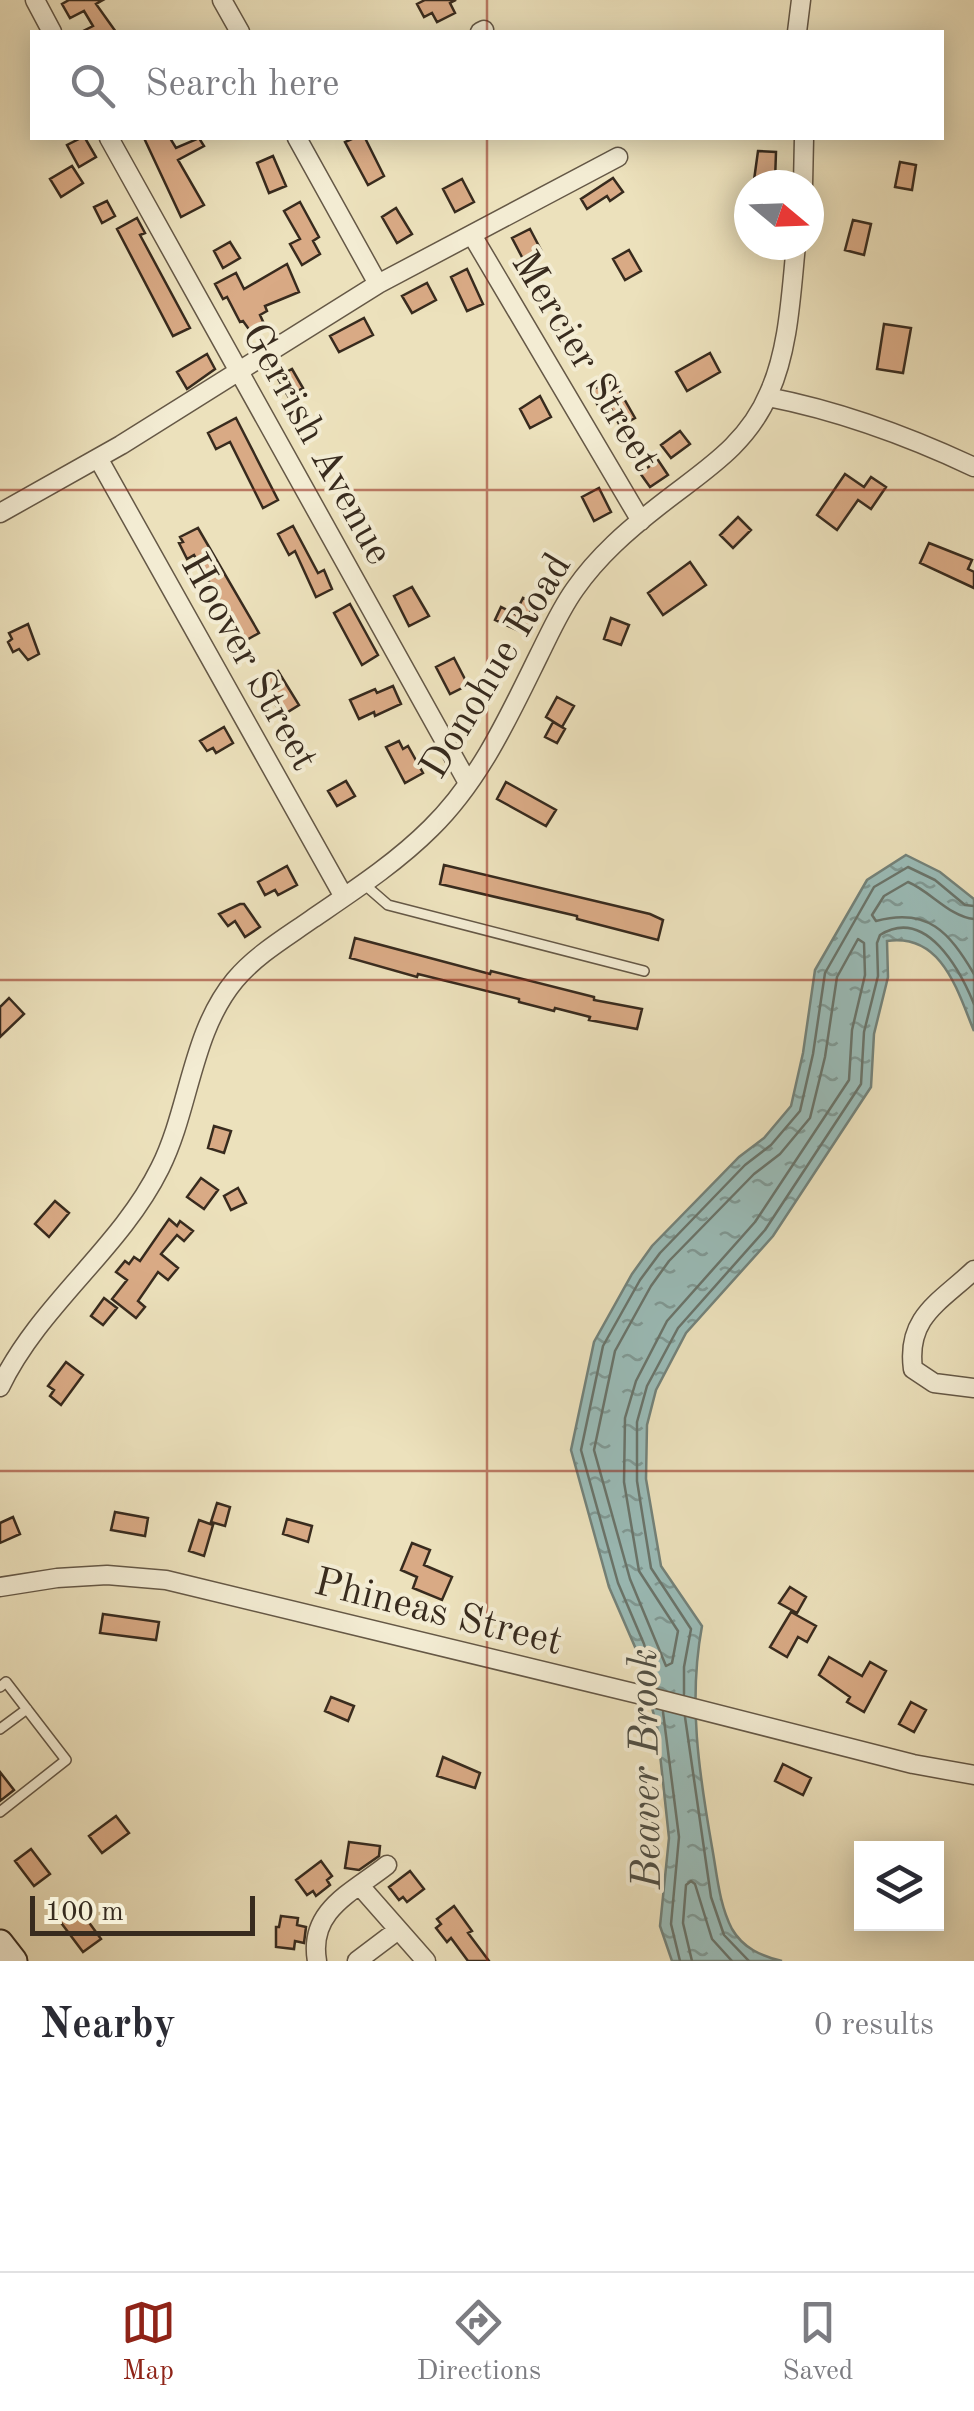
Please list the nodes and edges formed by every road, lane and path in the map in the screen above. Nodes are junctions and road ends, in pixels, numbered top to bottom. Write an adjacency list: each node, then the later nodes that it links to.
1 (35, 0): 4 (street)
2 (222, 0): 5 (street)
3 (801, 0): 6 (street)
4 (51, 30)
5 (239, 30)
6 (797, 30)
7 (111, 140): 15 (street, Gerrish Avenue)
8 (300, 140): 14 (street)
9 (804, 140): 11 (street)
10 (618, 157): 12 (street)
11 (803, 170)
12 (472, 235): 14 (street); 20 (street, Mercier Street)
13 (794, 260): 16 (street, Donohue Road)
14 (378, 284): 15 (street)
15 (239, 369): 17 (street); 21 (street, Gerrish Avenue)
16 (768, 396): 18 (street); 20 (street, Donohue Road)
17 (98, 458): 19 (street); 23 (street, Hoover Street)
18 (974, 467)
19 (0, 512)
20 (641, 521): 21 (street, Donohue Road)
21 (468, 783): 22 (street, Donohue Road)
22 (363, 883): 23 (street, Donohue Road); 24 (lane)
23 (344, 897): 26 (street, Donohue Road)
24 (644, 971)
25 (974, 1270): 27 (street)
26 (0, 1387)
27 (974, 1388)
28 (0, 1586): 32 (street, Phineas Street)
29 (0, 1687): 30 (lane)
30 (27, 1709): 31 (lane); 33 (lane)
31 (0, 1729)
32 (974, 1775)
33 (0, 1812)
34 (387, 1865): 35 (street)
35 (360, 1886): 36 (street); 40 (street)
36 (398, 1930): 38 (street); 41 (street)
37 (0, 1943): 39 (street)
38 (367, 1958)
39 (14, 1961)
40 (317, 1961)
41 (426, 1961)

